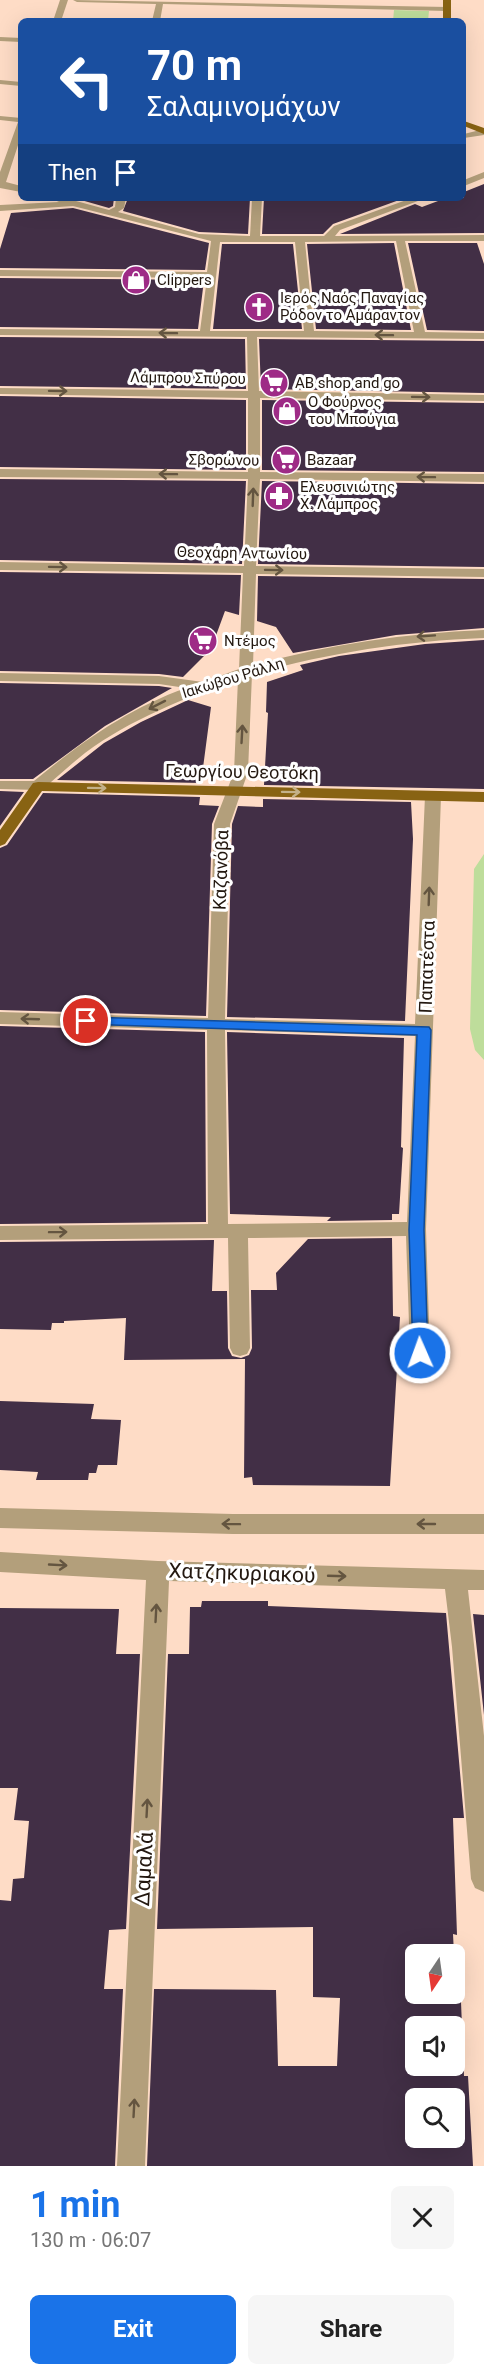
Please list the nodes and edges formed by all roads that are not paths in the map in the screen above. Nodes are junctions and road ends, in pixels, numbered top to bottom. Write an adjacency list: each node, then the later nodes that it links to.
1 (64, 0): 7 (street)
2 (77, 0): 4 (street)
3 (447, 0): 6 (main road)
4 (160, 1): 5 (street); 8 (street)
5 (265, 5): 6 (street)
6 (447, 9): 9 (main road)
7 (58, 18)
8 (157, 18)
9 (447, 18)
10 (0, 39): 11 (street)
11 (18, 40)
12 (0, 82): 13 (street)
13 (18, 84)
14 (0, 118): 15 (street)
15 (18, 121)
16 (466, 125): 18 (main road)
17 (18, 131): 22 (street)
18 (484, 131): 19 (street)
19 (466, 136)
20 (482, 178): 21 (street)
21 (466, 182)
22 (0, 184): 23 (street)
23 (18, 188)
24 (67, 201): 28 (street)
25 (120, 201): 30 (street)
26 (257, 201): 33 (street)
27 (413, 201): 35 (street)
28 (75, 203): 29 (street); 30 (street)
29 (0, 207)
30 (109, 213): 32 (street)
31 (484, 238): 36 (street)
32 (216, 239): 33 (street); 38 (street)
33 (255, 239): 34 (street)
34 (300, 239): 35 (street); 42 (street)
35 (326, 239): 36 (street)
36 (400, 239): 43 (street)
37 (0, 273): 38 (street)
38 (211, 275): 40 (street)
39 (0, 332): 40 (street, one-way to 39)
40 (205, 333): 41 (street)
41 (252, 334): 42 (street); 46 (street, Καζανόβα)
42 (309, 334): 43 (street, one-way to 42)
43 (420, 335): 44 (street)
44 (484, 336)
45 (0, 391): 46 (street, Λάμπρου Σπύρου, one-way to 46)
46 (254, 394): 47 (street, Λάμπρου Σπύρου, one-way to 47); 49 (street, Καζανόβα)
47 (484, 399)
48 (0, 473): 49 (street, Σβορώνου, one-way to 48)
49 (254, 475): 50 (street, Σβορώνου, one-way to 49); 52 (street, Καζανόβα, one-way to 49)
50 (484, 478)
51 (0, 566): 52 (street, Θεοχάρη Αντωνίου, one-way to 52)
52 (250, 569): 53 (street, Θεοχάρη Αντωνίου, one-way to 53); 55 (street, Καζανόβα)
53 (484, 573)
54 (484, 634): 55 (street, Ιακώβου Ράλλη, one-way to 55)
55 (245, 672): 57 (street, Ιακώβου Ράλλη); 60 (street, Καζανόβα, one-way to 55)
56 (0, 677): 57 (street)
57 (201, 685): 59 (street, Ιακώβου Ράλλη, one-way to 59)
58 (0, 785): 59 (street, Γεωργίου Θεοτόκη)
59 (38, 786): 60 (main road, Γεωργίου Θεοτόκη, one-way to 60); 63 (main road, Ιακώβου Ράλλη)
60 (233, 791): 61 (main road, Γεωργίου Θεοτόκη, one-way to 61); 65 (street, Καζανόβα)
61 (433, 796): 62 (main road, Γεωργίου Θεοτόκη); 66 (street, Παπατέστα, one-way to 61)
62 (484, 797)
63 (0, 841)
64 (0, 1018): 65 (street, one-way to 64)
65 (216, 1026): 66 (street); 67 (street, Καζανόβα)
66 (424, 1030): 68 (street, Παπατέστα)
67 (228, 1230): 68 (street); 69 (street, one-way to 67); 70 (street, Καζανόβα)
68 (416, 1230): 71 (street, Παπατέστα)
69 (0, 1233)
70 (240, 1348)
71 (420, 1353)
72 (0, 1518): 73 (street, one-way to 72)
73 (484, 1524)
74 (0, 1562): 75 (street, Χατζηκυριακού, one-way to 75)
75 (158, 1571): 76 (street, Χατζηκυριακού, one-way to 76); 79 (street, Δαμαλά, one-way to 75)
76 (455, 1580): 77 (street, Χατζηκυριακού); 78 (street)
77 (484, 1580)
78 (484, 1879)
79 (131, 2166)

